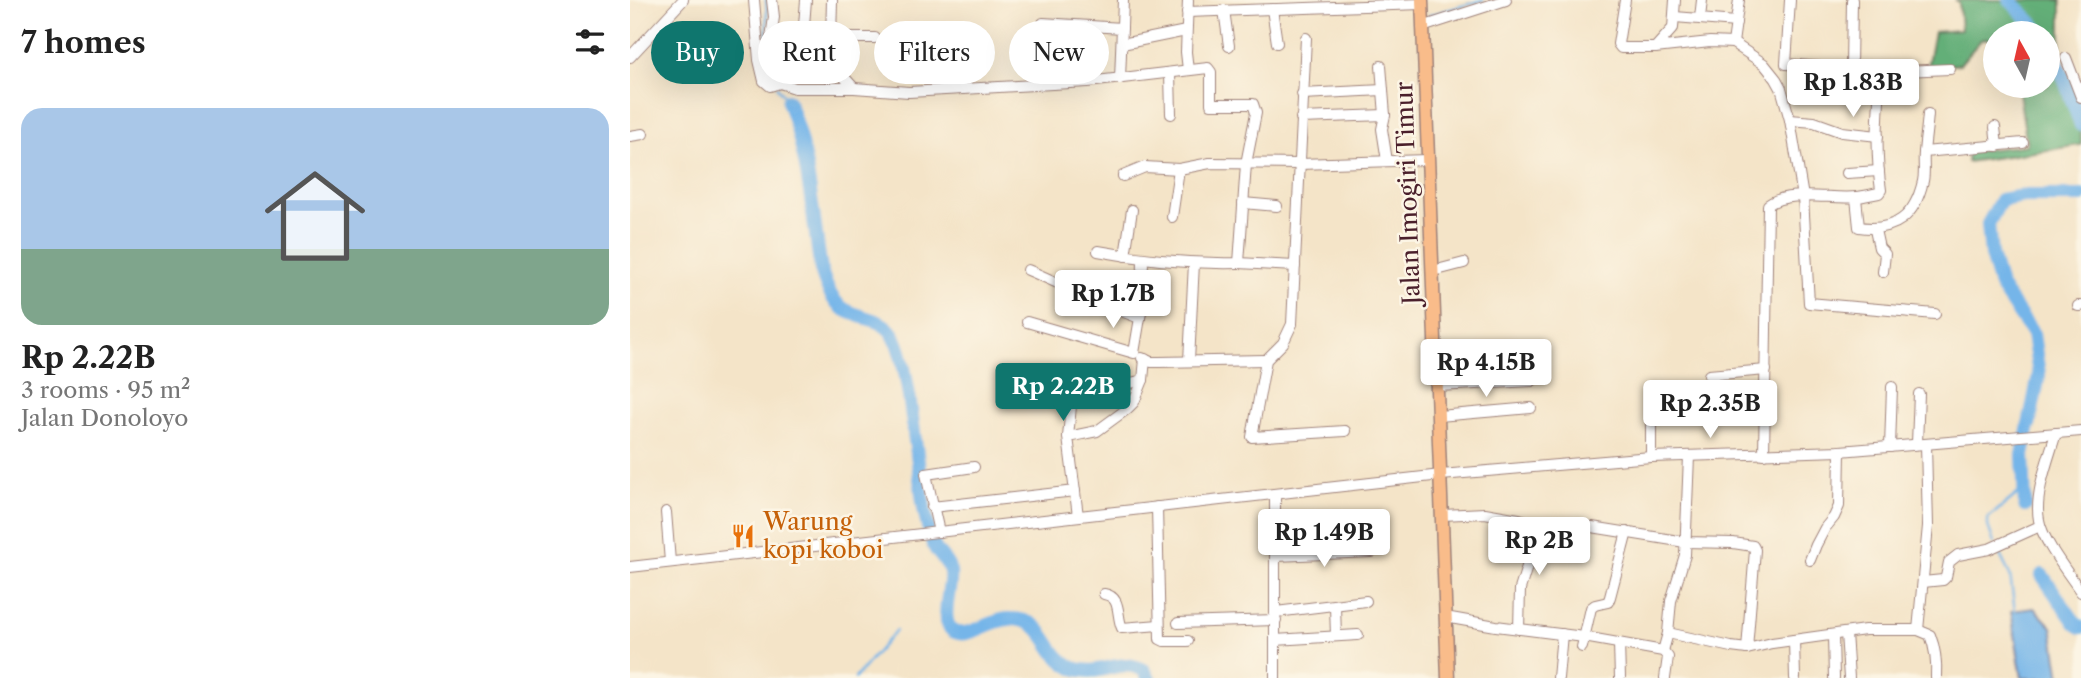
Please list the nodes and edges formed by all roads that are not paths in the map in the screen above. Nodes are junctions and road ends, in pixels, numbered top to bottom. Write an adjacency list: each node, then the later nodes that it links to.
1 (683, 0): 37 (street)
2 (754, 0): 31 (street)
3 (772, 0): 21 (street)
4 (806, 0): 22 (street)
5 (832, 0): 23 (street)
6 (1123, 0): 26 (street)
7 (1188, 0): 18 (street)
8 (1506, 0): 17 (street)
9 (1625, 0): 36 (street)
10 (1675, 0): 19 (street)
11 (1702, 0): 20 (street)
12 (1739, 0): 24 (street)
13 (1790, 0): 40 (street)
14 (1852, 0): 42 (street)
15 (1272, 9): 16 (street); 17 (street); 32 (street)
16 (1224, 10): 18 (street); 35 (street)
17 (1422, 11): 67 (main road, Jalan Imogiri Timur)
18 (1188, 12): 27 (street)
19 (1675, 18): 20 (street); 36 (street)
20 (1700, 18): 24 (street)
21 (773, 21)
22 (804, 21)
23 (831, 21)
24 (1736, 22): 33 (street)
25 (1109, 28): 26 (street)
26 (1122, 29): 34 (street)
27 (1186, 31): 34 (street); 44 (street)
28 (860, 38): 29 (street)
29 (874, 38)
30 (1306, 38): 53 (street)
31 (758, 40)
32 (1277, 43)
33 (1733, 43): 36 (street); 39 (street)
34 (1122, 44): 47 (street)
35 (1229, 46)
36 (1655, 48)
37 (630, 57)
38 (2081, 63): 54 (street)
39 (1764, 64): 40 (street); 59 (street)
40 (1786, 64): 42 (street)
41 (1381, 66): 52 (street)
42 (1851, 68): 45 (street)
43 (1950, 69): 45 (street)
44 (1188, 70): 46 (street); 69 (street)
45 (1881, 72): 63 (street)
46 (1171, 73): 47 (street); 55 (street)
47 (1120, 79): 51 (street)
48 (767, 84): 49 (street)
49 (777, 84): 51 (street)
50 (850, 84): 51 (street)
51 (854, 88)
52 (1383, 90): 53 (street); 57 (street)
53 (1302, 94): 58 (street)
54 (2080, 94)
55 (1171, 114)
56 (1928, 114): 66 (street)
57 (1385, 115): 58 (street); 68 (street)
58 (1301, 118): 70 (street)
59 (1790, 120): 63 (street); 75 (street)
60 (1995, 127): 65 (street)
61 (643, 134): 62 (street)
62 (630, 136)
63 (1878, 136): 72 (street)
64 (2023, 144): 65 (street)
65 (1997, 146): 66 (street)
66 (1924, 152): 81 (street)
67 (1427, 160): 68 (street); 90 (main road, Jalan Imogiri Timur)
68 (1387, 161): 70 (street)
69 (1247, 164): 70 (street); 71 (street); 77 (street)
70 (1299, 164): 88 (street)
71 (1179, 169): 74 (street); 80 (street)
72 (1879, 171): 73 (street); 76 (street)
73 (1847, 173)
74 (1123, 176)
75 (1803, 197): 76 (street); 92 (street); 99 (street)
76 (1856, 198): 81 (street)
77 (1242, 203): 78 (street); 86 (street)
78 (1277, 206)
79 (1132, 210): 83 (street)
80 (1172, 218)
81 (1875, 230): 91 (street)
82 (1098, 251): 83 (street)
83 (1125, 256): 84 (street)
84 (1143, 259): 85 (street); 93 (street)
85 (1194, 263): 86 (street); 98 (street)
86 (1239, 263): 88 (street)
87 (1464, 263): 90 (street)
88 (1295, 266): 97 (street)
89 (1028, 270): 93 (street)
90 (1433, 271): 104 (main road, Jalan Imogiri Timur)
91 (1883, 272)
92 (1935, 314)
93 (1140, 318): 95 (street)
94 (1027, 322): 95 (street)
95 (1134, 353): 96 (street)
96 (1145, 359): 98 (street); 101 (street)
97 (1266, 360): 98 (street); 111 (street)
98 (1189, 361)
99 (1766, 370): 100 (street); 118 (street)
100 (1709, 375)
101 (1143, 380): 102 (street); 114 (street)
102 (1033, 381)
103 (1532, 381): 104 (street)
104 (1438, 386): 110 (main road, Jalan Imogiri Timur)
105 (1892, 387): 116 (street)
106 (1919, 394): 115 (street)
107 (1071, 406): 114 (street)
108 (1651, 407): 120 (street)
109 (1531, 408): 110 (street)
110 (1439, 416): 122 (main road, Jalan Imogiri Timur)
111 (1345, 431)
112 (2081, 431): 113 (street)
113 (2056, 433): 115 (street); 131 (street)
114 (1068, 437): 123 (street)
115 (1922, 444): 116 (street); 140 (street)
116 (1890, 447): 117 (street)
117 (1840, 451): 118 (street); 137 (street)
118 (1765, 454): 119 (street)
119 (1689, 456): 120 (street); 134 (street)
120 (1651, 457): 122 (street)
121 (974, 467): 126 (street)
122 (1441, 475): 124 (street); 128 (main road, Jalan Imogiri Timur)
123 (1075, 491): 126 (street); 129 (street)
124 (1275, 494): 125 (street); 136 (street)
125 (1157, 507): 129 (street); 148 (street)
126 (932, 508): 132 (street)
127 (666, 512): 138 (street)
128 (1442, 515): 130 (street); 146 (main road, Jalan Imogiri Timur)
129 (1078, 516): 132 (street)
130 (1532, 523): 133 (street); 149 (street)
131 (2040, 526): 140 (street); 141 (street)
132 (939, 530): 138 (street)
133 (1628, 532): 134 (street); 160 (street)
134 (1685, 542): 151 (street); 162 (street)
135 (1372, 552): 136 (street)
136 (1276, 556): 145 (street)
137 (1810, 560)
138 (670, 562): 139 (street)
139 (630, 567)
140 (1923, 582): 150 (street)
141 (2081, 592)
142 (1104, 594): 148 (street)
143 (1366, 601): 144 (street)
144 (1335, 606): 145 (street); 156 (street)
145 (1276, 616): 147 (street); 157 (street)
146 (1445, 617): 149 (street); 165 (main road, Jalan Imogiri Timur)
147 (1178, 623)
148 (1158, 625): 159 (street)
149 (1519, 629): 153 (street)
150 (1918, 630): 152 (street); 172 (street)
151 (1668, 633): 162 (street); 163 (street)
152 (1846, 633): 155 (street); 171 (street)
153 (1562, 634): 160 (street); 166 (street)
154 (1358, 635): 156 (street)
155 (1833, 635): 158 (street); 170 (street)
156 (1336, 636): 157 (street)
157 (1275, 640): 164 (street)
158 (1794, 640): 162 (street); 169 (street)
159 (1188, 641)
160 (1583, 642): 161 (street)
161 (1619, 643): 163 (street); 167 (street)
162 (1747, 649)
163 (1663, 651): 168 (street)
164 (1275, 678)
165 (1448, 678)
166 (1558, 678)
167 (1620, 678)
168 (1665, 678)
169 (1795, 678)
170 (1834, 678)
171 (1849, 678)
172 (1936, 678)

